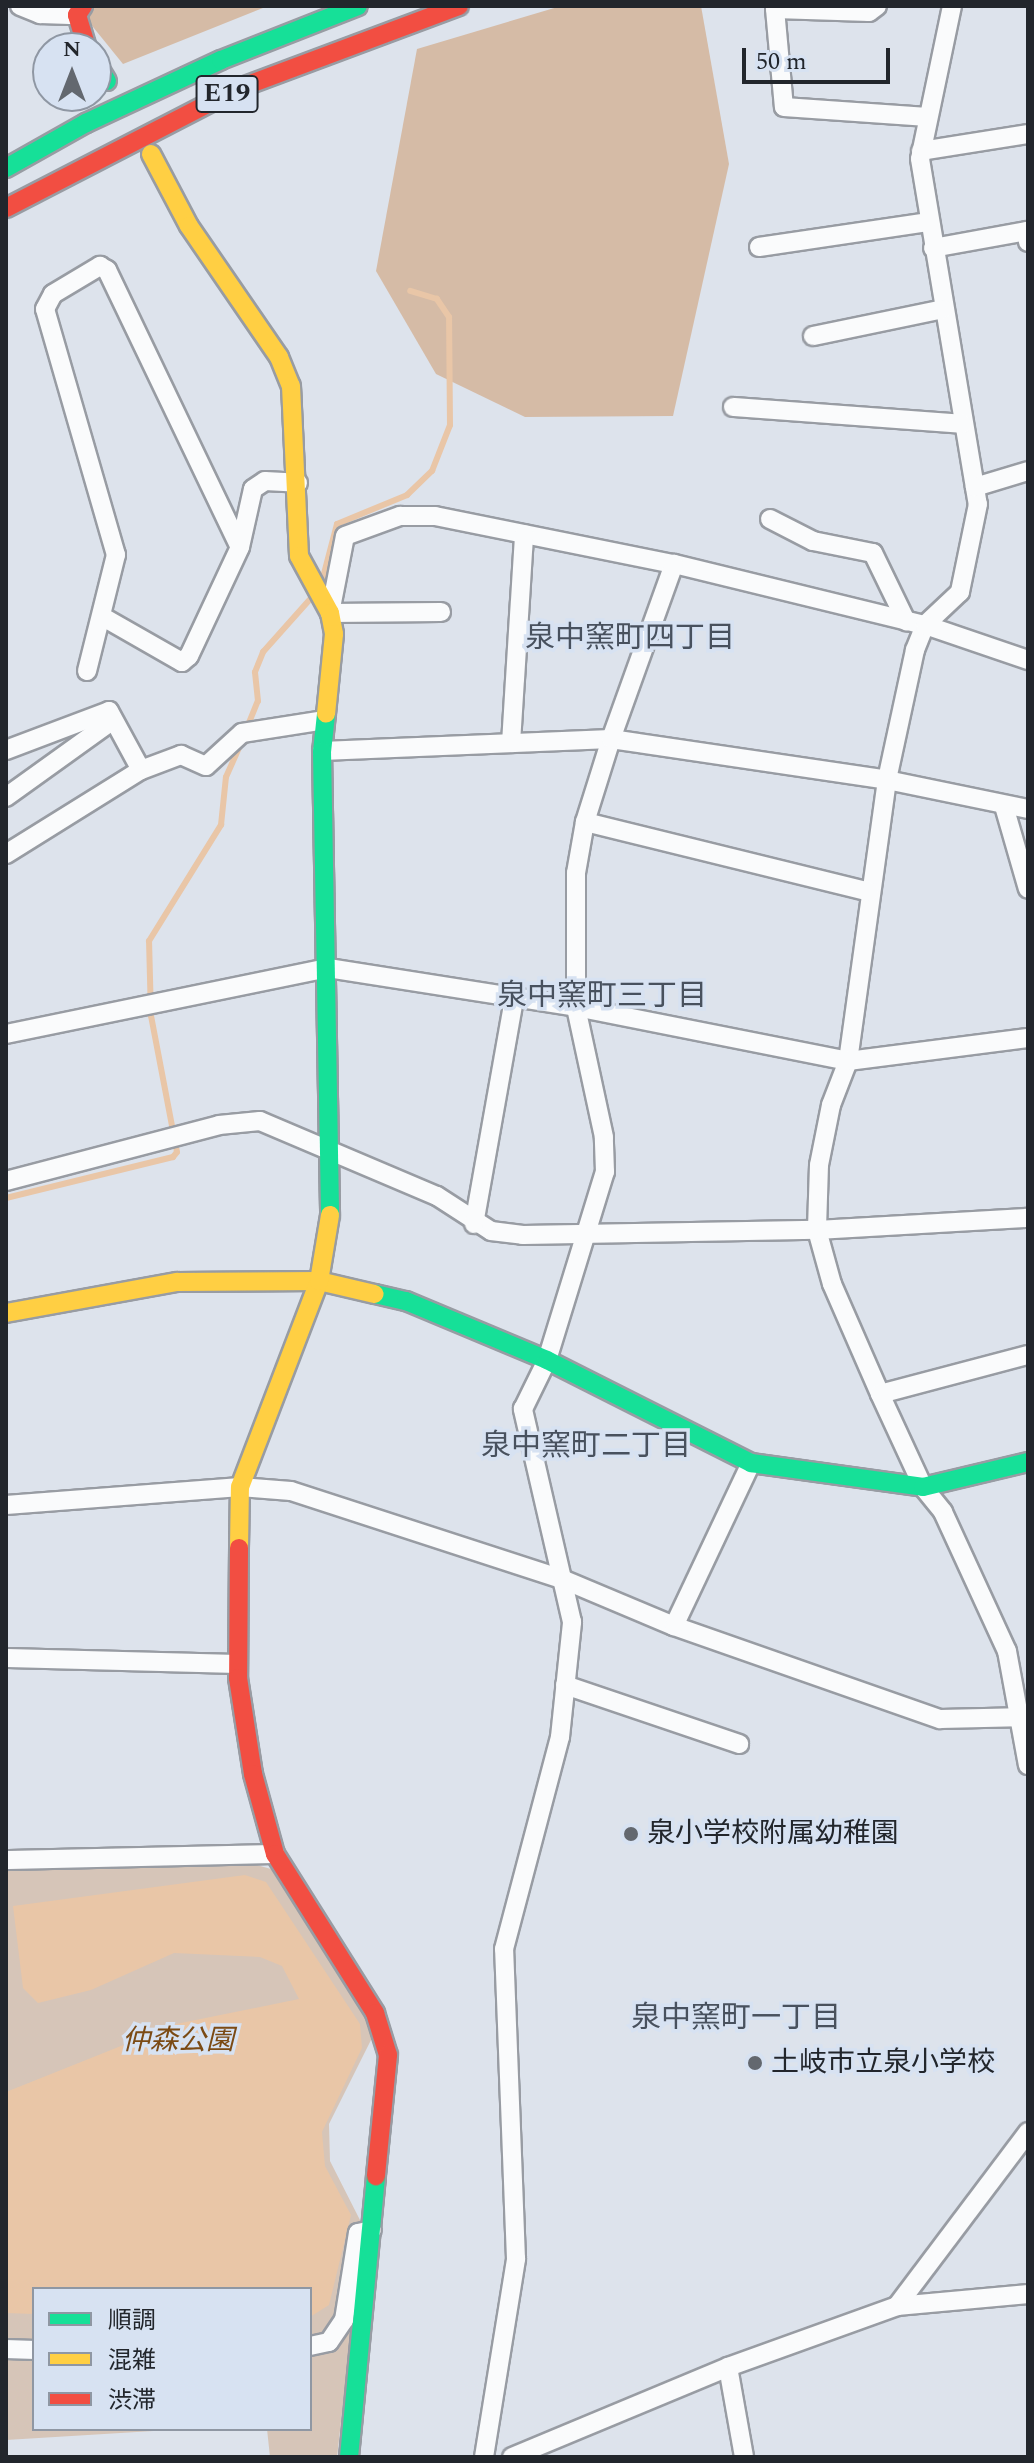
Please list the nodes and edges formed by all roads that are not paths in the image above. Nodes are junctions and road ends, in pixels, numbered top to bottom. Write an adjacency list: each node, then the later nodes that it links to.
1 (20, 6): 6 (street)
2 (358, 6): 12 (main road, E19)
3 (459, 6): 13 (main road, E19)
4 (877, 6): 8 (street)
5 (952, 6): 8 (street)
6 (80, 10): 7 (main road)
7 (84, 32)
8 (928, 117): 10 (street)
9 (1028, 134): 10 (street)
10 (921, 151): 14 (street)
11 (151, 154): 23 (main road)
12 (6, 168)
13 (6, 208)
14 (929, 222): 16 (street); 17 (street)
15 (1028, 242): 17 (street)
16 (759, 247)
17 (933, 248): 18 (street)
18 (943, 309): 19 (street); 21 (street)
19 (813, 336)
20 (733, 407): 21 (street)
21 (962, 424): 24 (street)
22 (1028, 471): 24 (street)
23 (298, 483): 27 (street); 29 (main road)
24 (975, 487): 33 (street)
25 (770, 519): 32 (street)
26 (524, 534): 28 (street); 29 (street); 39 (street)
27 (240, 547): 31 (street); 31 (street)
28 (674, 564): 32 (street); 38 (street)
29 (327, 607): 30 (street); 37 (main road)
30 (441, 612)
31 (103, 617): 35 (street)
32 (906, 621): 33 (street)
33 (925, 625): 34 (street); 43 (street)
34 (1028, 660)
35 (87, 671)
36 (113, 720): 40 (street); 42 (street); 44 (street)
37 (325, 720): 41 (main road); 42 (street)
38 (611, 739): 39 (street); 43 (street); 47 (street)
39 (511, 743): 41 (street)
40 (6, 750)
41 (322, 751): 51 (main road)
42 (141, 770): 48 (street)
43 (887, 780): 45 (street); 50 (street)
44 (6, 797)
45 (1004, 806): 46 (street); 49 (street)
46 (1028, 809)
47 (585, 822): 50 (street); 53 (street)
48 (6, 854)
49 (1028, 889)
50 (870, 892): 56 (street)
51 (328, 968): 52 (street); 54 (street); 57 (main road)
52 (514, 1000): 53 (street); 60 (street)
53 (576, 1007): 56 (street); 62 (street)
54 (6, 1034)
55 (1028, 1038): 56 (street)
56 (848, 1061): 61 (street)
57 (332, 1150): 58 (street); 60 (street); 63 (main road)
58 (6, 1181)
59 (1028, 1218): 61 (street)
60 (474, 1224): 62 (street)
61 (817, 1230): 62 (street); 67 (street)
62 (588, 1234): 66 (street)
63 (319, 1281): 64 (main road); 66 (main road); 70 (main road)
64 (6, 1313)
65 (1028, 1355): 67 (street)
66 (547, 1360): 69 (main road); 73 (street)
67 (880, 1394): 71 (street)
68 (1028, 1462): 71 (main road)
69 (751, 1463): 71 (main road); 74 (street)
70 (240, 1487): 72 (street); 73 (street); 76 (main road)
71 (923, 1487): 78 (street)
72 (6, 1505)
73 (562, 1579): 74 (street); 77 (street)
74 (674, 1626): 78 (street)
75 (6, 1658): 76 (street)
76 (238, 1664): 81 (main road)
77 (565, 1685): 79 (street); 92 (street)
78 (1024, 1717): 80 (street)
79 (739, 1744)
80 (1028, 1765)
81 (275, 1854): 82 (street); 84 (main road)
82 (6, 1860)
83 (1028, 2132): 86 (street)
84 (372, 2230): 87 (street); 91 (main road)
85 (1028, 2294): 86 (street)
86 (897, 2306): 90 (street)
87 (312, 2346)
88 (6, 2349): 89 (street)
89 (32, 2350)
90 (728, 2367): 93 (street); 94 (street)
91 (349, 2457)
92 (484, 2457)
93 (512, 2457)
94 (744, 2457)

